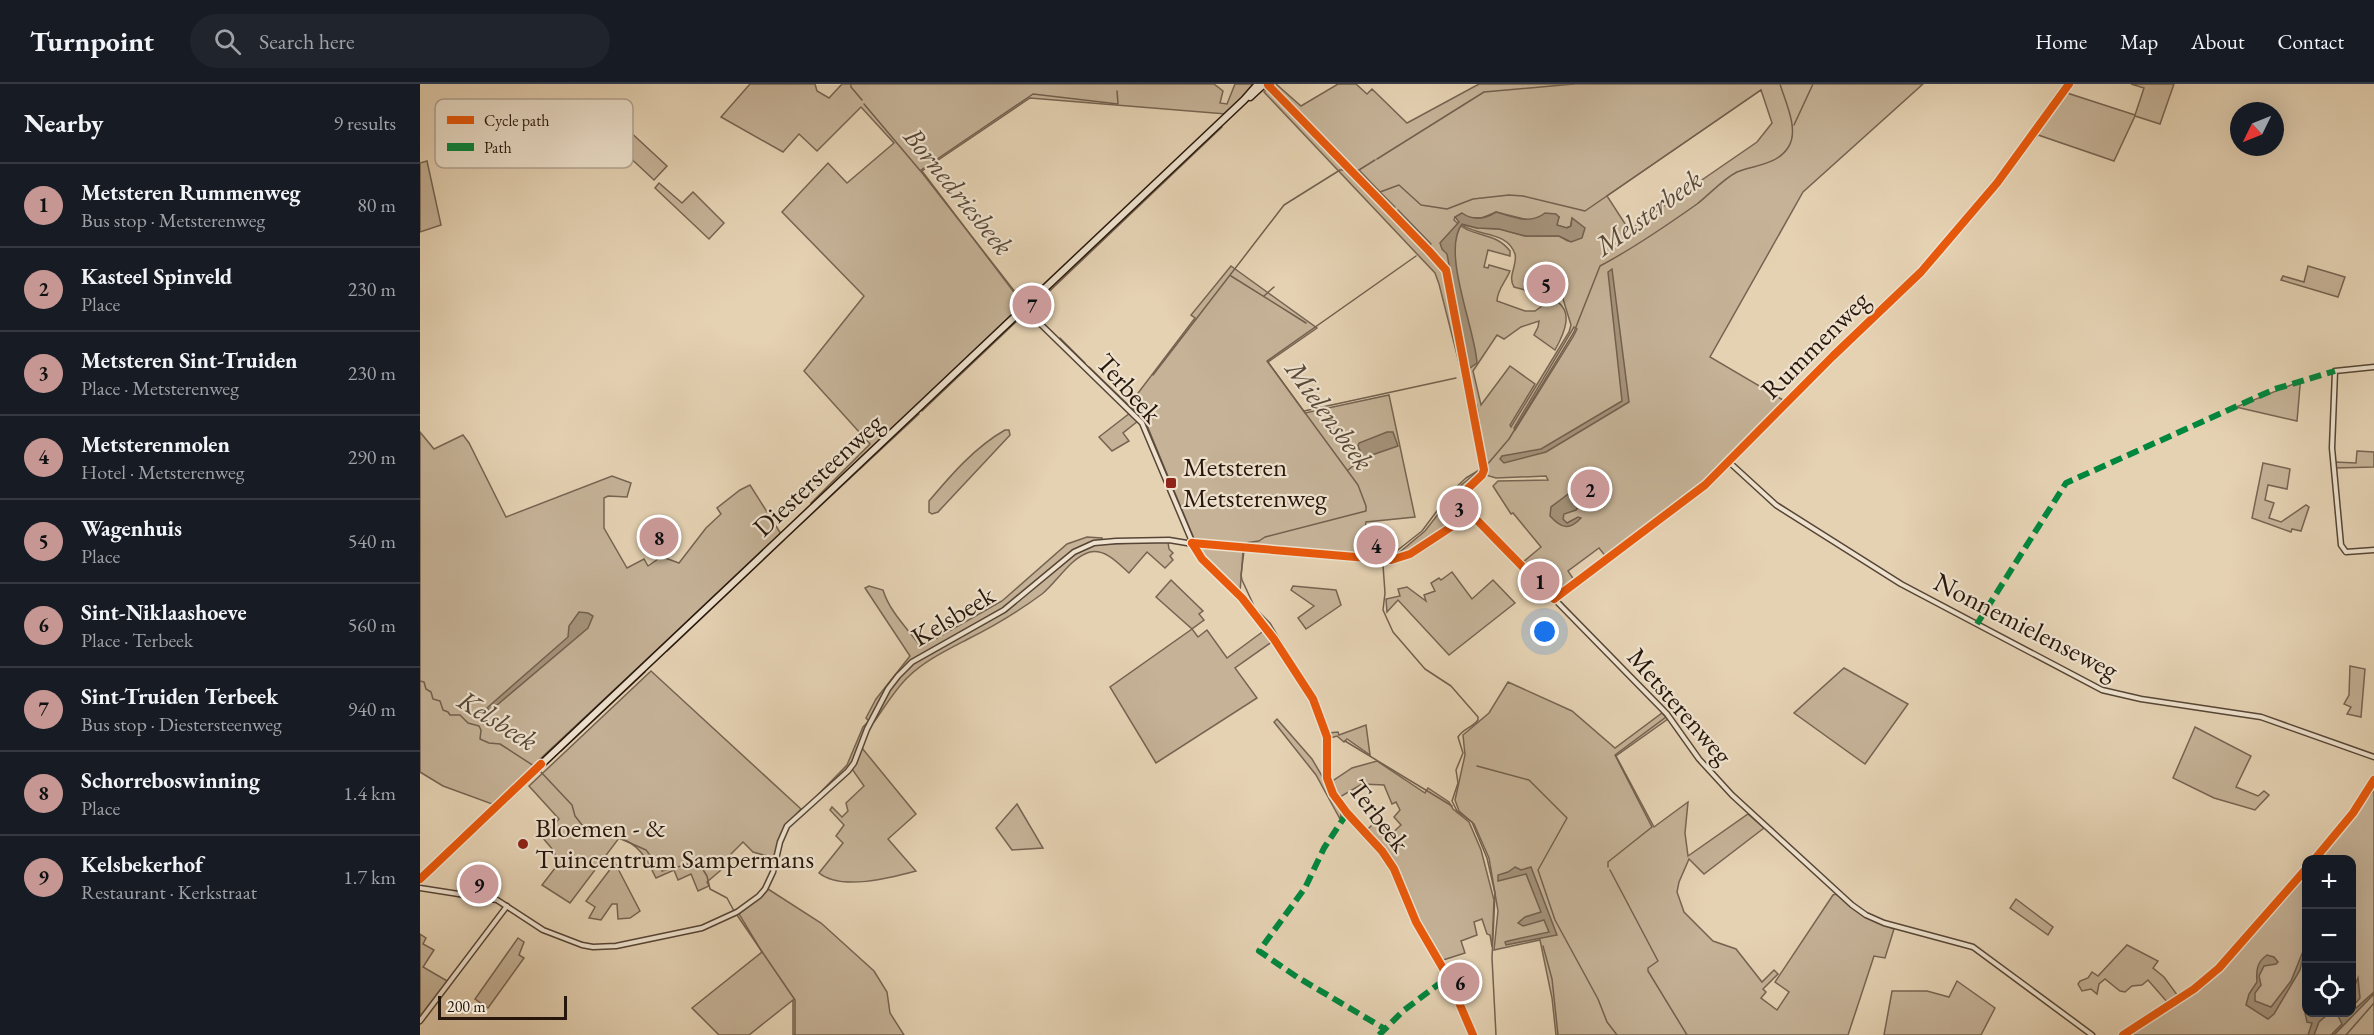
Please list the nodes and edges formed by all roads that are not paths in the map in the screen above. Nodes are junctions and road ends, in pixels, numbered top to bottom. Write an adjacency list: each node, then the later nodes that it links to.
1 (1258, 84): 4 (main road, Diestersteenweg)
2 (1263, 84): 4 (main road, Diestersteenweg)
3 (2069, 84): 7 (street, Rummenweg)
4 (1244, 100): 5 (main road, Diestersteenweg)
5 (1024, 308): 8 (street, Terbeek); 15 (main road, Diestersteenweg)
6 (2374, 367): 9 (street)
7 (1729, 462): 10 (street, Rummenweg); 11 (street, Nonnemielenseweg)
8 (1192, 543): 10 (street, Metsterenweg); 17 (street, Kelsbeek); 19 (street, Terbeek)
9 (2374, 550)
10 (1554, 599): 20 (street, Metsterenweg)
11 (2374, 757)
12 (2374, 780): 13 (main road)
13 (2318, 855)
14 (2302, 875): 21 (main road)
15 (420, 879)
16 (420, 888): 17 (street, Kelsbeek)
17 (507, 906): 18 (street)
18 (420, 1021)
19 (1473, 1035)
20 (2092, 1035)
21 (2123, 1035)

